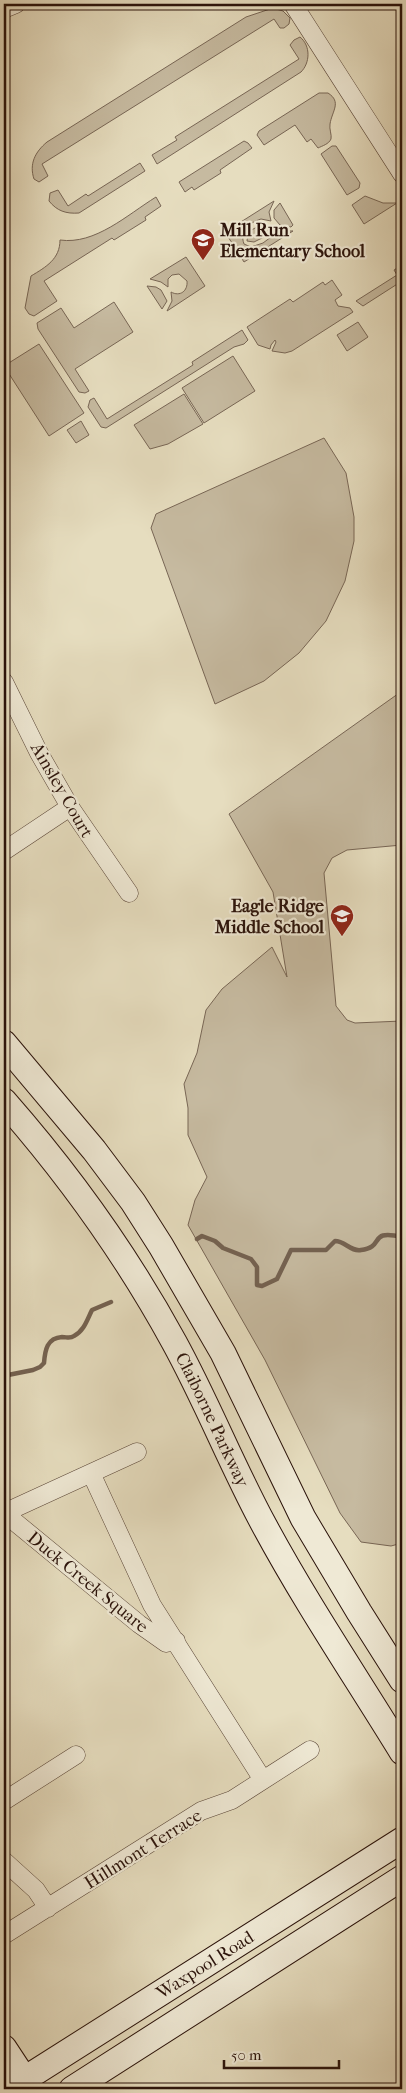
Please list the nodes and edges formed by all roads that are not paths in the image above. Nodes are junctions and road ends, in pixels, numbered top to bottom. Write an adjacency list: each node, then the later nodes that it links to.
1 (16, 4): 3 (street)
2 (293, 4): 4 (street)
3 (4, 9)
4 (402, 174)
5 (4, 682): 6 (street, Ainsley Court)
6 (70, 807): 7 (street); 8 (street, Ainsley Court)
7 (4, 851)
8 (129, 893)
9 (4, 1043): 15 (main road)
10 (4, 1101): 17 (main road, Claiborne Parkway)
11 (137, 1452): 12 (street)
12 (91, 1473): 13 (street); 14 (street, Duck Creek Square)
13 (4, 1513): 14 (street, Duck Creek Square)
14 (176, 1641): 19 (street, Duck Creek Square)
15 (402, 1680)
16 (310, 1750): 19 (street, Hillmont Terrace)
17 (402, 1752)
18 (76, 1754): 20 (street)
19 (263, 1780): 24 (street, Hillmont Terrace)
20 (4, 1801)
21 (402, 1840): 27 (main road, Waxpool Road)
22 (4, 1861): 24 (street)
23 (402, 1878): 28 (main road, Waxpool Road)
24 (48, 1908): 25 (street, Hillmont Terrace)
25 (4, 1936)
26 (4, 2048): 27 (main road)
27 (22, 2086)
28 (72, 2089)

